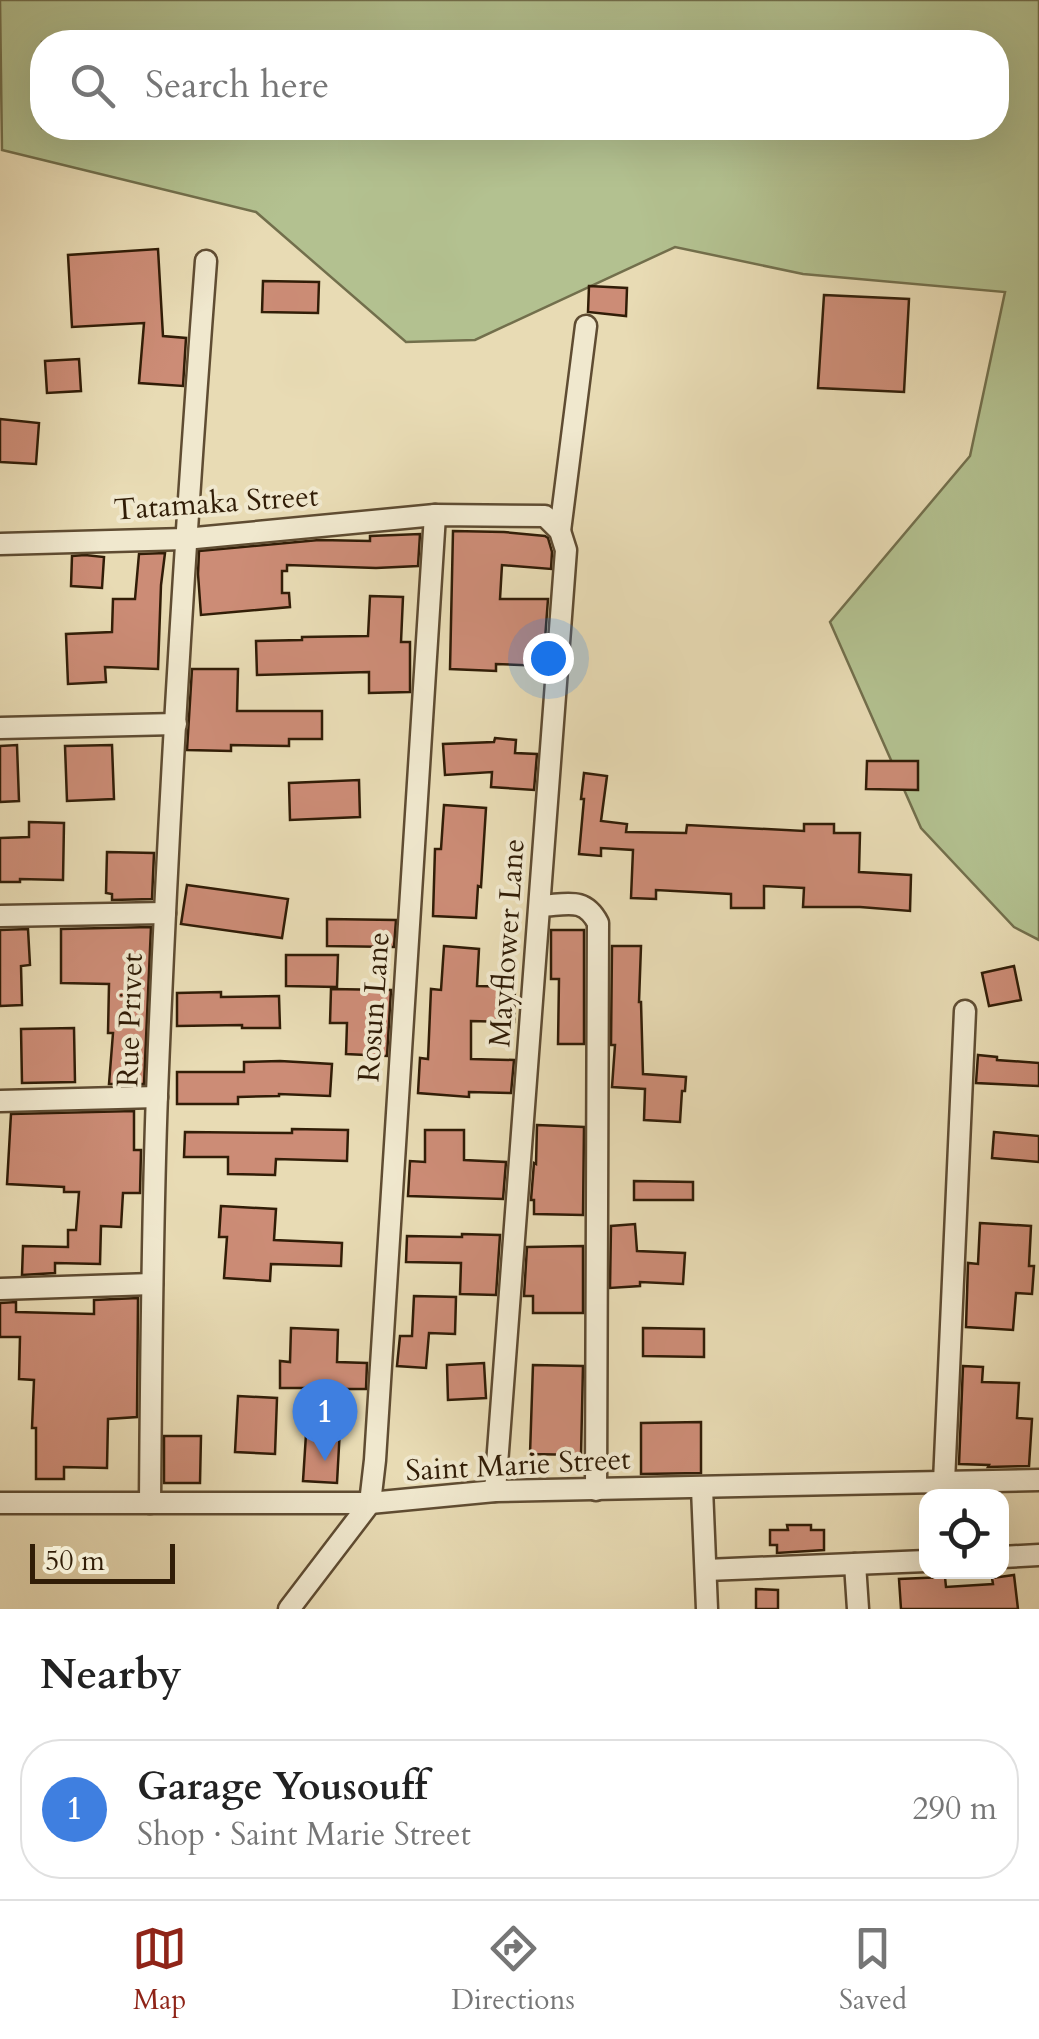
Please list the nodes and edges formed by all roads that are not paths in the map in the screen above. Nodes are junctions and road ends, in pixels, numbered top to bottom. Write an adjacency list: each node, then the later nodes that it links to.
1 (206, 261): 5 (street, Rue Privet)
2 (586, 326): 4 (street, Mayflower Lane)
3 (435, 515): 4 (street); 5 (street, Tatamaka Street); 23 (street, Rosun Lane)
4 (560, 531): 9 (street, Mayflower Lane)
5 (185, 540): 6 (street, Tatamaka Street); 7 (street, Rue Privet)
6 (0, 544)
7 (176, 724): 8 (street); 10 (street, Rue Privet)
8 (0, 728)
9 (540, 906): 20 (street); 21 (street, Mayflower Lane)
10 (165, 913): 11 (street); 13 (street, Rue Privet)
11 (0, 916)
12 (966, 1011): 18 (street)
13 (157, 1097): 14 (street); 15 (street, Rue Privet)
14 (0, 1101)
15 (152, 1284): 16 (street); 22 (street, Rue Privet)
16 (0, 1290)
17 (1039, 1480): 18 (street, Saint Marie Street)
18 (944, 1482): 19 (street, Saint Marie Street)
19 (702, 1488): 20 (street, Saint Marie Street); 29 (street)
20 (596, 1490): 21 (street, Saint Marie Street)
21 (496, 1491): 23 (street, Saint Marie Street)
22 (150, 1503): 23 (street, Saint Marie Street); 24 (street, Saint Marie Street)
23 (370, 1503): 30 (street)
24 (0, 1504)
25 (1039, 1555): 26 (street)
26 (1009, 1557)
27 (919, 1560): 28 (street)
28 (855, 1564): 29 (street); 32 (street)
29 (706, 1570): 31 (street)
30 (289, 1609)
31 (707, 1609)
32 (858, 1609)

